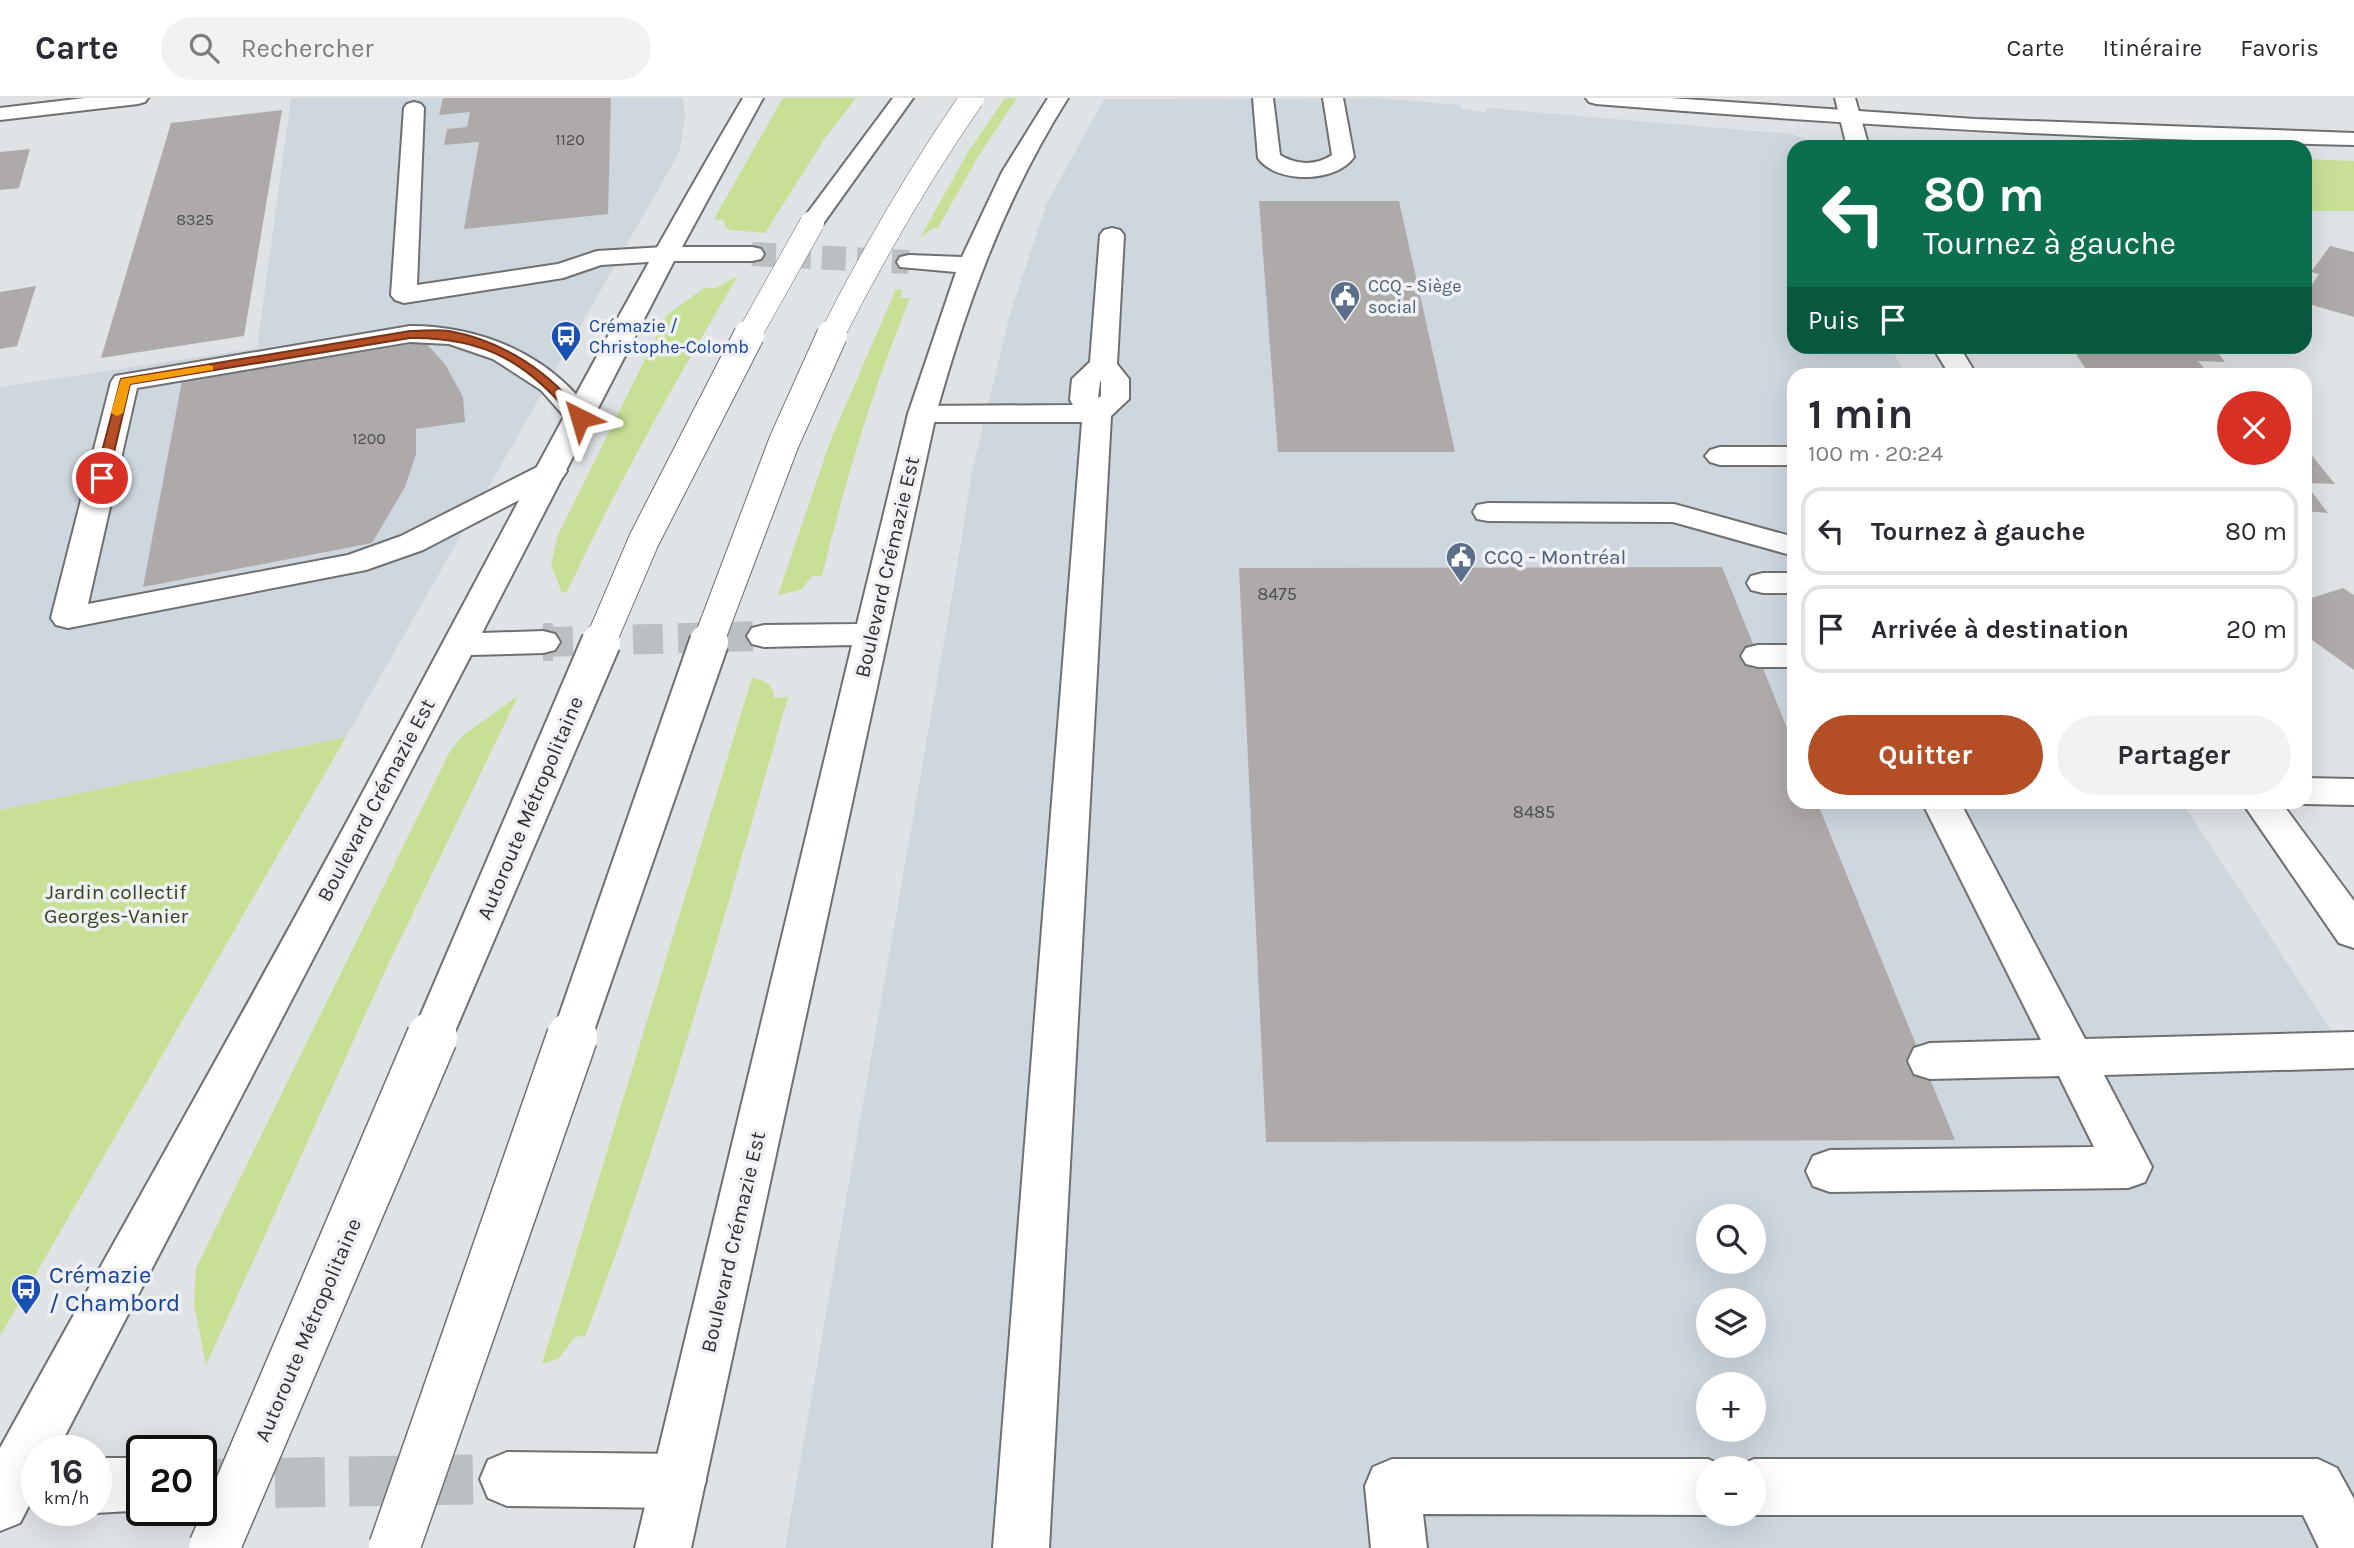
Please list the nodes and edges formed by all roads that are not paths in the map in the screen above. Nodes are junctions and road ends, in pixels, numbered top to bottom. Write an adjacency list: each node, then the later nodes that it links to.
1 (138, 98): 12 (main road)
2 (752, 98): 17 (main road, Boulevard Crémazie Est)
3 (903, 98): 49 (main road, Autoroute Métropolitaine, bridge)
4 (972, 98): 50 (main road, bridge)
5 (1058, 98): 20 (main road, Boulevard Crémazie Est)
6 (1263, 98): 7 (main road)
7 (1333, 98)
8 (1596, 98): 10 (main road)
9 (1816, 98): 10 (main road)
10 (1847, 105): 13 (main road); 14 (main road); 15 (main road)
11 (414, 108): 17 (main road)
12 (0, 114)
13 (2354, 120)
14 (2354, 139)
15 (1856, 140)
16 (1112, 235): 21 (main road)
17 (664, 254): 18 (main road); 23 (main road, Boulevard Crémazie Est)
18 (752, 254)
19 (909, 262): 20 (main road)
20 (971, 264): 22 (main road, Boulevard Crémazie Est)
21 (1097, 413): 22 (main road); 52 (main road)
22 (922, 414): 29 (main road, Boulevard Crémazie Est)
23 (580, 418): 26 (main road, Boulevard Crémazie Est); 26 (main road)
24 (1720, 456): 25 (main road)
25 (1787, 456)
26 (552, 471): 32 (main road, Boulevard Crémazie Est)
27 (1488, 512): 28 (main road)
28 (1787, 545)
29 (871, 634): 30 (main road); 45 (main road, Boulevard Crémazie Est)
30 (764, 636)
31 (543, 642): 32 (main road)
32 (457, 644): 48 (main road, Boulevard Crémazie Est)
33 (1758, 656): 34 (main road)
34 (1787, 656)
35 (2312, 791): 36 (main road)
36 (2354, 792)
37 (1945, 809): 41 (main road)
38 (2266, 809): 39 (main road)
39 (2354, 932)
40 (2354, 1050): 41 (main road)
41 (2073, 1057): 42 (main road); 43 (main road)
42 (1930, 1061)
43 (1830, 1171)
44 (507, 1479): 45 (main road)
45 (679, 1481): 51 (main road, Boulevard Crémazie Est)
46 (1696, 1487): 53 (main road)
47 (1766, 1487): 54 (main road)
48 (11, 1492)
49 (214, 1548)
50 (394, 1548)
51 (663, 1548)
52 (1021, 1548)
53 (1399, 1548)
54 (2349, 1548)

